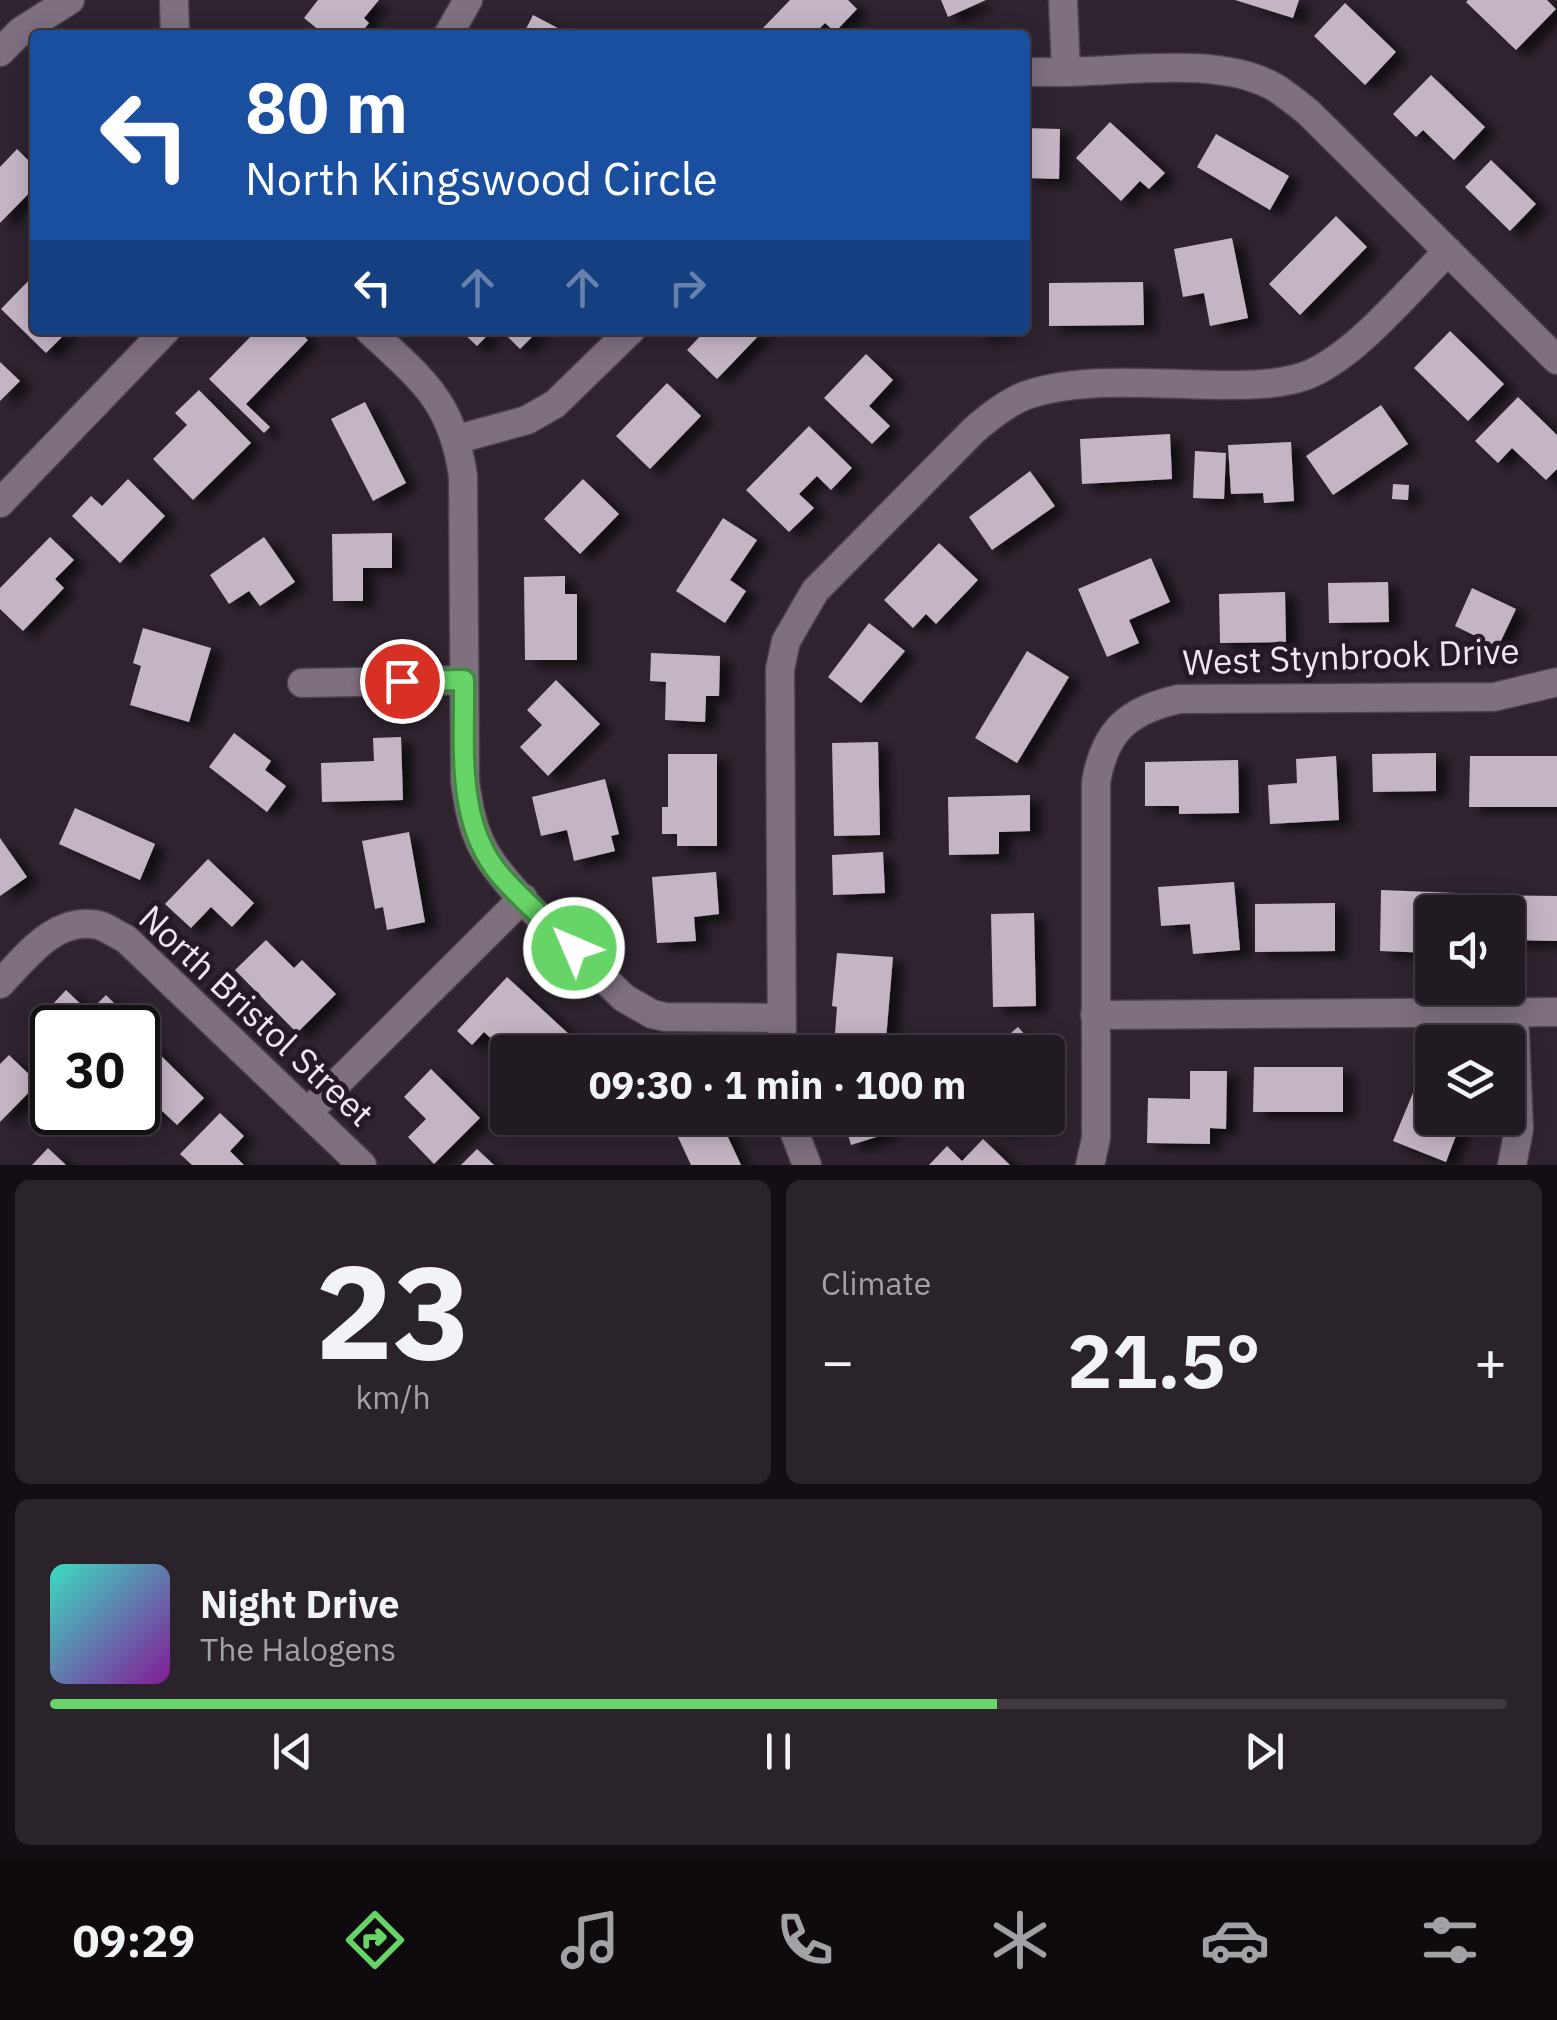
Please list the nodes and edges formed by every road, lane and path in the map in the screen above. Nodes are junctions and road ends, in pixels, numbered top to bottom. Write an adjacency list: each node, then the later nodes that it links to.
1 (70, 0): 7 (street)
2 (174, 0): 5 (street)
3 (468, 0): 6 (street)
4 (1063, 0): 9 (street)
5 (175, 30)
6 (451, 30)
7 (0, 52)
8 (1030, 72): 9 (street)
9 (1066, 72): 10 (street)
10 (1448, 252): 14 (street); 25 (street)
11 (161, 335): 16 (street)
12 (374, 335): 15 (street)
13 (626, 335): 15 (street)
14 (1557, 360)
15 (458, 439): 17 (street)
16 (0, 503)
17 (464, 680): 19 (street); 20 (street)
18 (1557, 682): 24 (street, West Stynbrook Drive)
19 (302, 683)
20 (523, 898): 25 (street); 27 (street)
21 (0, 984): 27 (street, North Bristol Street)
22 (1514, 1012): 23 (street); 24 (street); 32 (street)
23 (1557, 1012)
24 (1096, 1015): 31 (street, West Stynbrook Drive)
25 (781, 1018): 26 (street)
26 (782, 1035)
27 (308, 1112): 29 (street, North Bristol Street)
28 (796, 1135): 30 (street)
29 (362, 1165)
30 (807, 1165)
31 (1090, 1165)
32 (1512, 1165)

